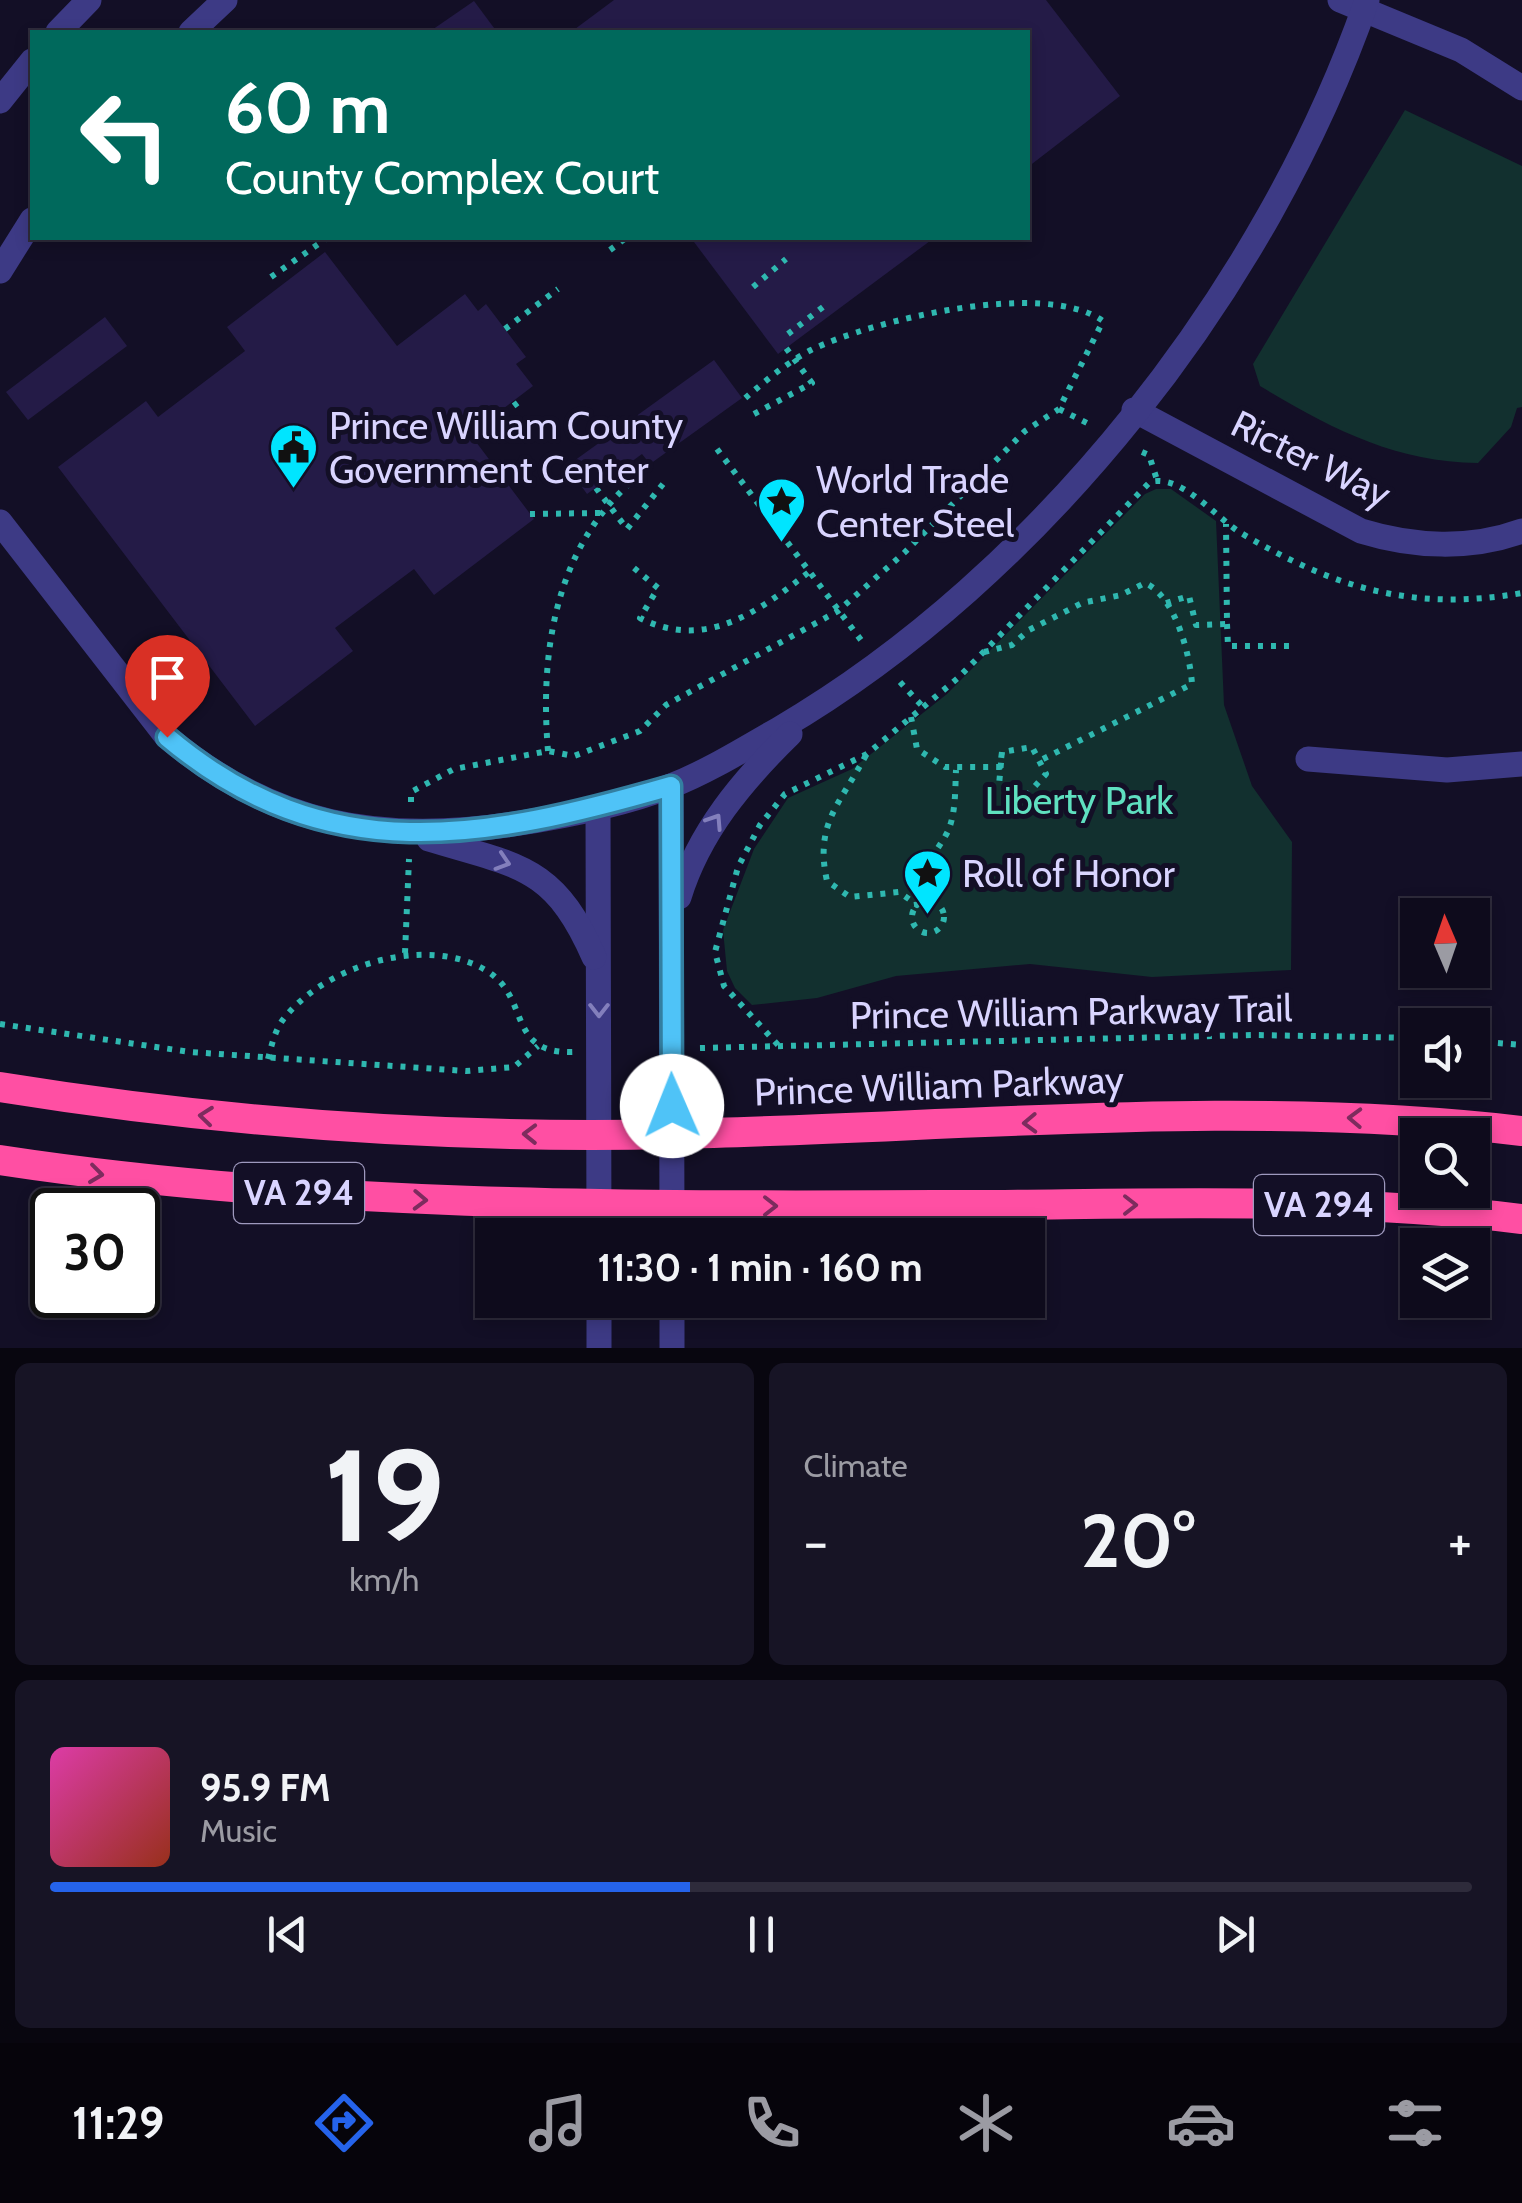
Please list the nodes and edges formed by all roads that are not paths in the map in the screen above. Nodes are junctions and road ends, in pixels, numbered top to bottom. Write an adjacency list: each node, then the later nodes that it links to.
1 (89, 0): 4 (street)
2 (225, 0): 5 (street)
3 (1357, 3): 7 (street); 11 (street)
4 (60, 30)
5 (193, 30)
6 (30, 64): 8 (street)
7 (1522, 88)
8 (0, 101)
9 (30, 223): 10 (street)
10 (0, 271)
11 (1134, 410): 13 (street, Ricter Way); 14 (street)
12 (0, 522): 19 (street)
13 (1522, 531)
14 (818, 706): 17 (street); 20 (street, one-way to 14)
15 (1308, 759): 16 (street)
16 (1522, 764)
17 (671, 786): 18 (street); 20 (street)
18 (598, 807): 19 (street); 21 (street)
19 (410, 833): 21 (street, one-way to 21)
20 (672, 944): 24 (street)
21 (598, 967): 25 (street, one-way to 25)
22 (0, 1088): 25 (highway, Prince William Parkway / VA 294, one-way to 22)
23 (1522, 1131): 24 (highway, Prince William Parkway / VA 294, one-way to 24)
24 (673, 1134): 25 (highway, Prince William Parkway / VA 294); 29 (street)
25 (599, 1135): 28 (street)
26 (0, 1160): 27 (highway, VA 294, one-way to 27)
27 (575, 1218)
28 (599, 1218)
29 (672, 1218)
30 (783, 1218): 31 (highway, VA 294, one-way to 31)
31 (1522, 1219)
32 (599, 1318): 34 (street)
33 (672, 1318): 35 (street)
34 (599, 1348)
35 (672, 1348)

